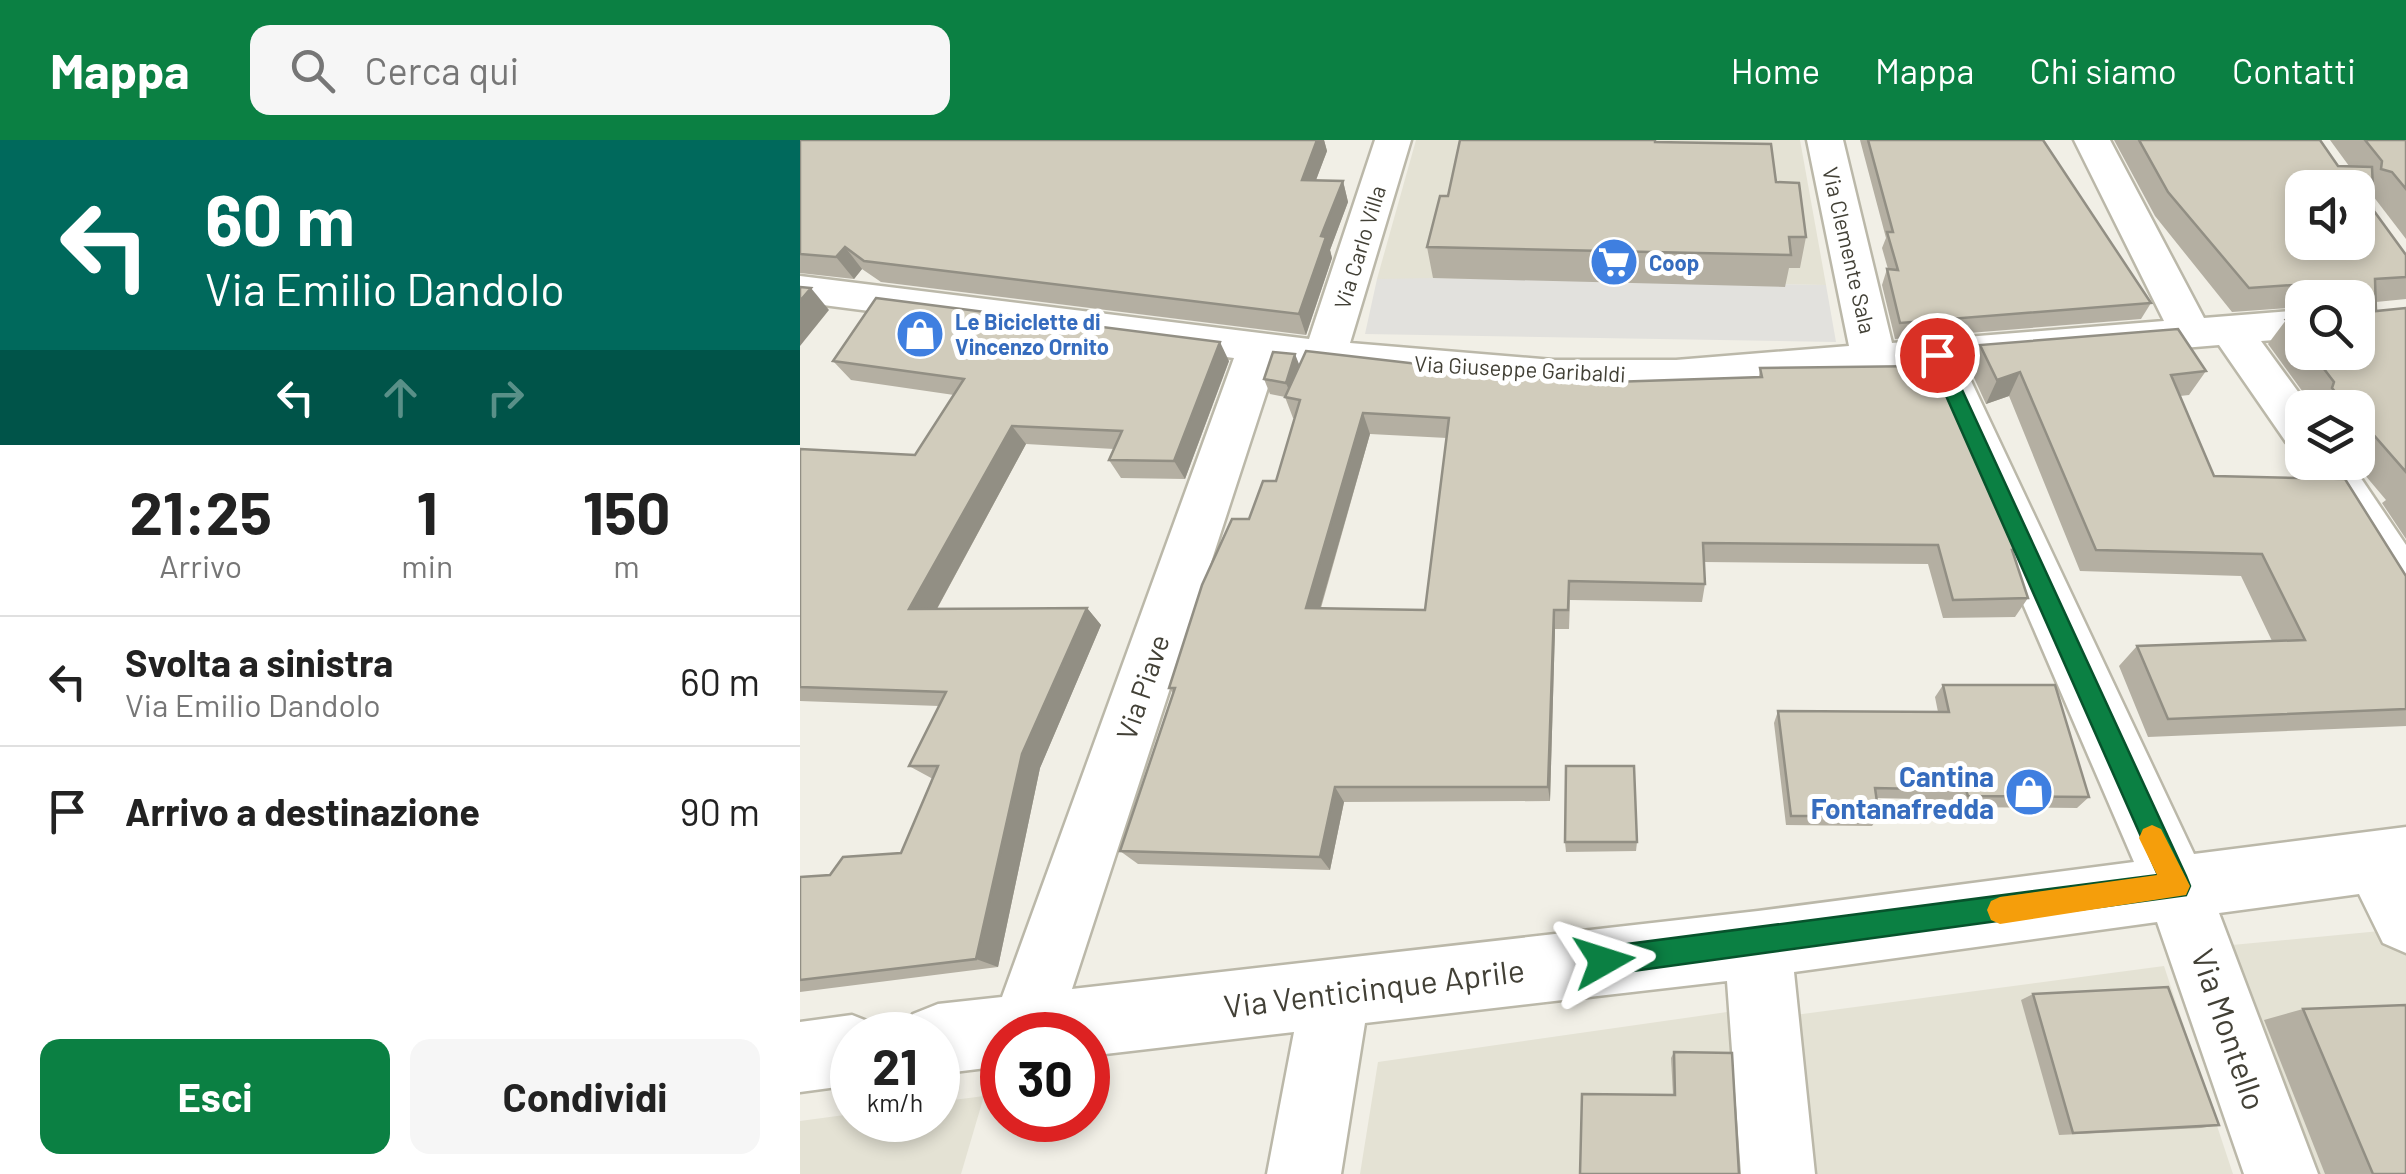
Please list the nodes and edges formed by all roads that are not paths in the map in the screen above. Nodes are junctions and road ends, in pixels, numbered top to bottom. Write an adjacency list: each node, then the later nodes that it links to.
1 (1393, 140): 8 (street, Via Carlo Villa)
2 (1826, 140): 10 (street, Via Clemente Sala)
3 (2092, 140): 6 (street)
4 (800, 289): 7 (street, Via Giuseppe Garibaldi)
5 (2285, 326): 6 (street, Via Giuseppe Garibaldi)
6 (2211, 333): 9 (street, Via Giuseppe Garibaldi); 11 (street)
7 (1260, 345): 8 (street, Via Giuseppe Garibaldi); 19 (street, Via Piave)
8 (1325, 355): 10 (street, Via Giuseppe Garibaldi)
9 (1937, 355): 10 (street, Via Giuseppe Garibaldi); 15 (street, Via Montello)
10 (1874, 360)
11 (2285, 412)
12 (2337, 480): 13 (street)
13 (2406, 588)
14 (2391, 859): 15 (street, Via Venticinque Aprile); 16 (street)
15 (2176, 886): 17 (street, Via Venticinque Aprile); 25 (street, Via Montello)
16 (2406, 920)
17 (1758, 944): 18 (street, Via Venticinque Aprile); 24 (street)
18 (1336, 991): 20 (street, Via Venticinque Aprile); 23 (street)
19 (1030, 1012)
20 (1110, 1018)
21 (830, 1053): 22 (street)
22 (800, 1057)
23 (1304, 1174)
24 (1778, 1174)
25 (2281, 1174)

